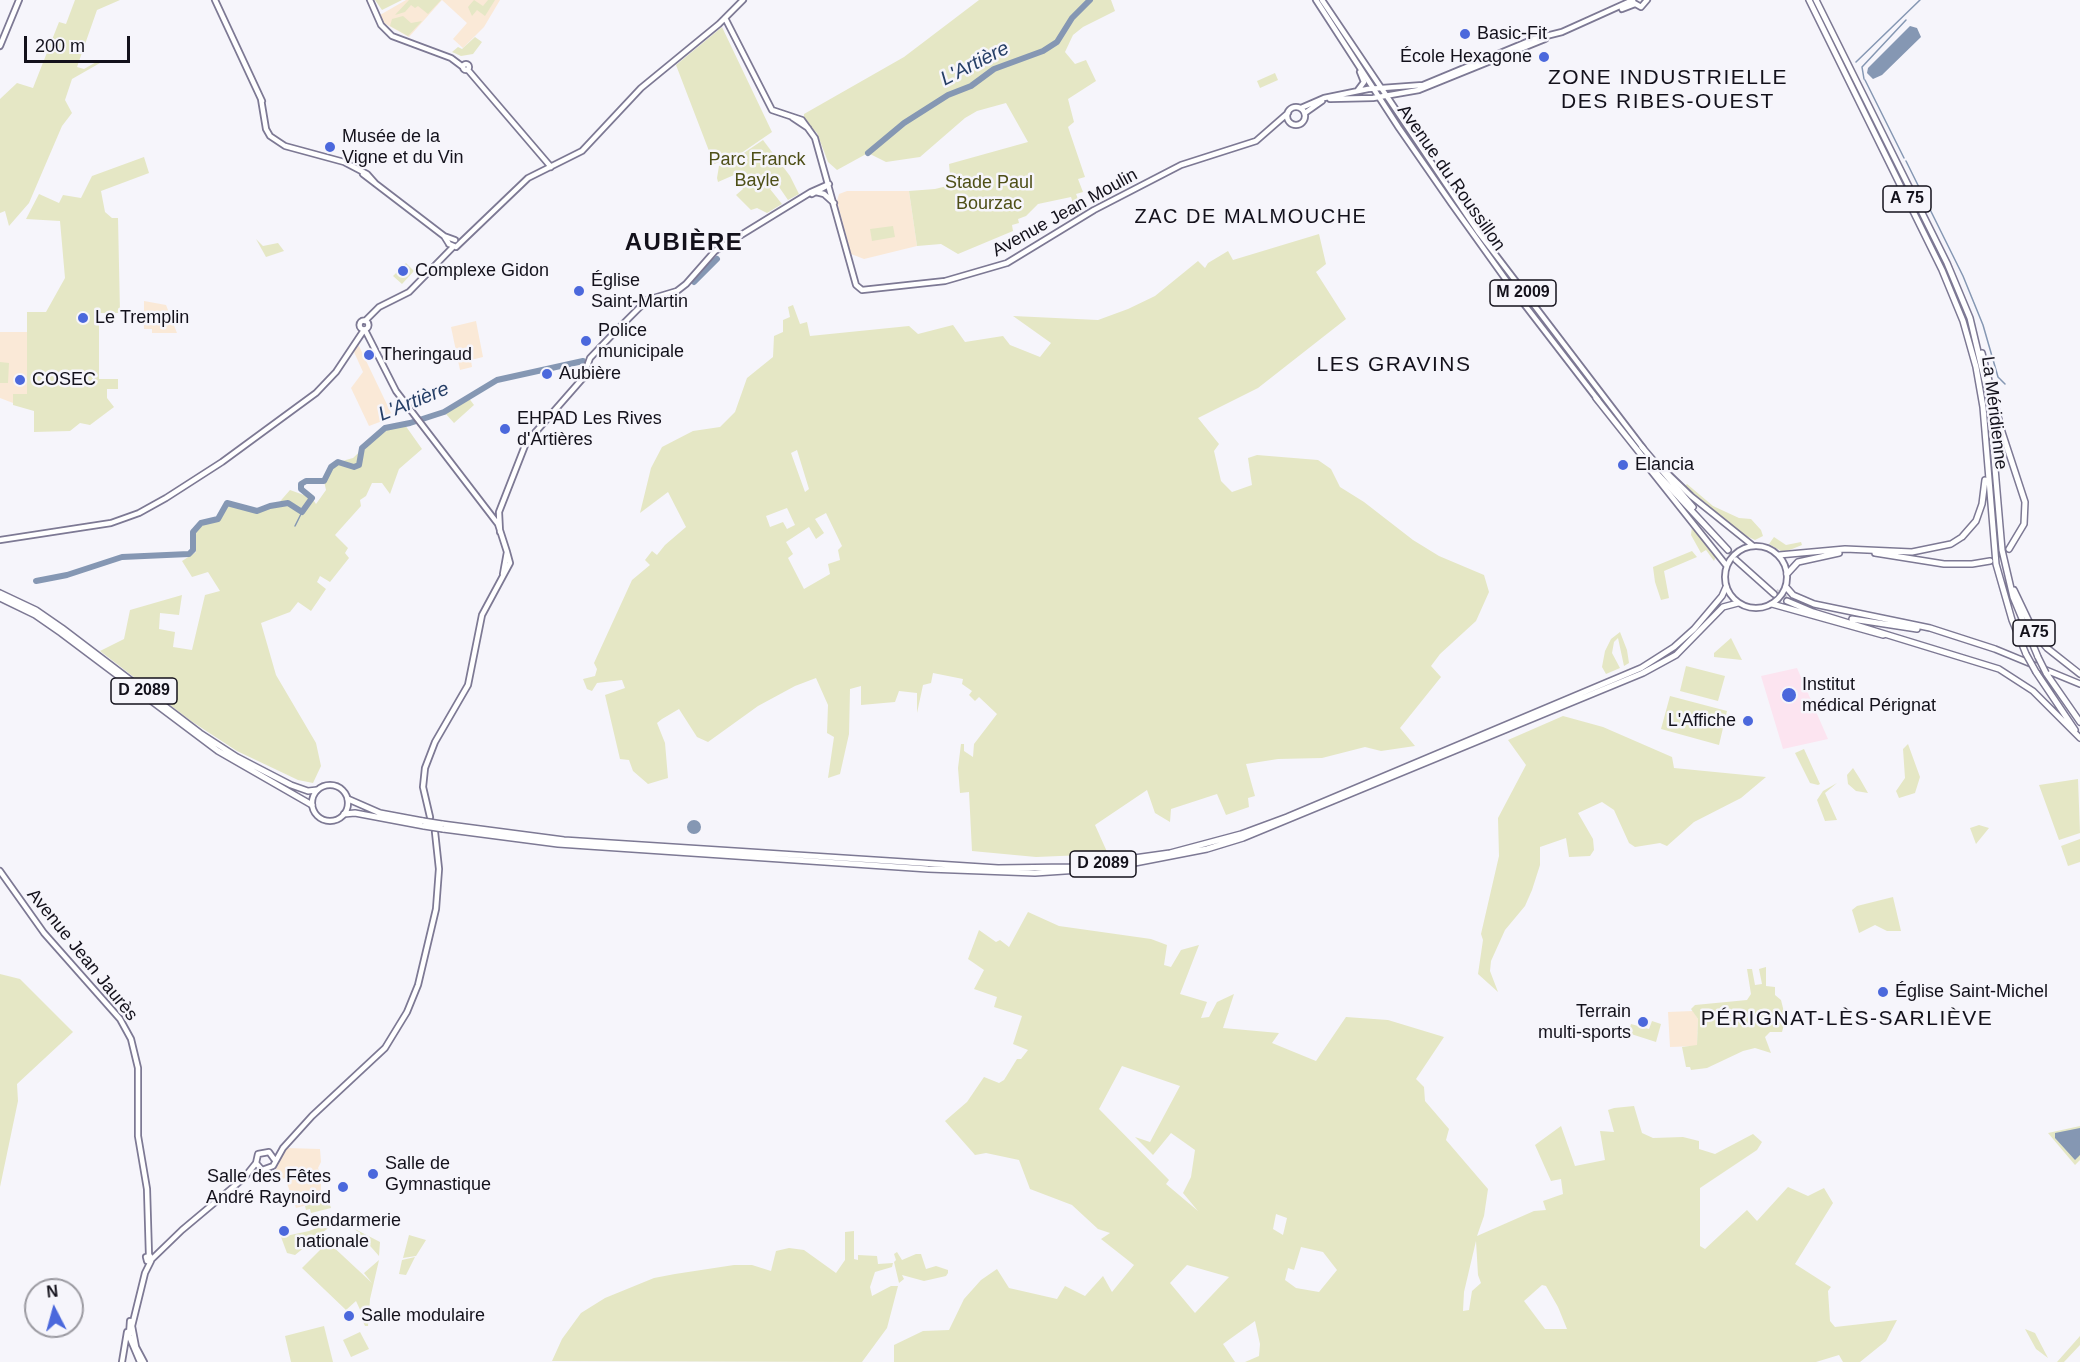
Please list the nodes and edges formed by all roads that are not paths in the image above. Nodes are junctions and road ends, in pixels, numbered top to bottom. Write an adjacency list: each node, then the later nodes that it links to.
1 (19, 0): 14 (main road)
2 (215, 0): 34 (main road)
3 (370, 0): 27 (main road)
4 (743, 0): 12 (main road)
5 (1316, 0): 11 (main road, Avenue du Roussillon / M 2009)
6 (1322, 0): 11 (main road, Avenue du Roussillon / M 2009)
7 (1647, 0): 10 (main road)
8 (1809, 0): 42 (highway, La Méridienne / A 75)
9 (1816, 0): 38 (highway, La Méridienne / A 75)
10 (1634, 1): 16 (main road); 19 (main road)
11 (1329, 14): 13 (main road, Avenue du Roussillon / M 2009); 15 (main road)
12 (726, 18): 28 (main road); 30 (main road)
13 (1337, 26): 15 (main road, Avenue du Roussillon / M 2009); 16 (main road, Avenue du Roussillon / M 2009)
14 (0, 46)
15 (1362, 72): 17 (main road, Avenue du Roussillon / M 2009); 18 (main road)
16 (1380, 87): 17 (main road); 20 (main road, Avenue du Roussillon / M 2009)
17 (1374, 88): 18 (main road); 21 (main road, Avenue du Roussillon / M 2009)
18 (1355, 92): 23 (main road)
19 (1403, 93): 20 (main road); 22 (main road)
20 (1385, 95): 21 (main road); 22 (main road, Avenue du Roussillon / M 2009)
21 (1379, 97): 23 (main road); 40 (main road, Avenue du Roussillon / M 2009)
22 (1391, 105): 41 (main road, Avenue du Roussillon / M 2009)
23 (1303, 111): 24 (main road); 25 (main road, Avenue Jean Moulin)
24 (1288, 113): 25 (main road); 26 (main road, Avenue Jean Moulin)
25 (1289, 121): 26 (main road, Avenue Jean Moulin)
26 (1275, 126): 33 (main road, Avenue Jean Moulin)
27 (546, 159): 28 (main road); 29 (main road)
28 (551, 166): 29 (main road)
29 (543, 170): 34 (main road)
30 (828, 180): 31 (main road); 32 (main road); 33 (main road)
31 (816, 192): 32 (main road); 33 (main road)
32 (807, 196): 43 (main road)
33 (834, 202)
34 (453, 243): 35 (main road)
35 (365, 327): 36 (main road); 37 (main road); 39 (main road)
36 (369, 337): 37 (main road); 39 (main road)
37 (358, 339): 44 (main road)
38 (1977, 340): 46 (highway); 52 (highway, La Méridienne / A 75)
39 (373, 343): 43 (main road)
40 (1596, 398): 41 (highway); 50 (main road, Avenue du Roussillon / M 2009)
41 (1642, 447): 45 (main road, Avenue du Roussillon / M 2009)
42 (1987, 461): 47 (highway); 65 (highway, La Méridienne / A 75, bridge)
43 (495, 520): 70 (main road)
44 (0, 540)
45 (1752, 545): 47 (main road); 50 (main road)
46 (2009, 549)
47 (1779, 555): 51 (main road)
48 (1737, 559): 56 (highway)
49 (1990, 561): 51 (highway)
50 (1726, 566): 53 (main road)
51 (1787, 574): 54 (main road)
52 (2008, 577): 62 (highway, A75); 64 (highway, La Méridienne / A 75, bridge)
53 (1726, 587): 58 (main road); 72 (highway, D 2089)
54 (1786, 587): 59 (main road); 60 (highway)
55 (0, 593): 66 (highway, D 2089)
56 (1775, 593)
57 (0, 598): 68 (highway, D 2089)
58 (1738, 603): 59 (main road); 72 (highway, D 2089)
59 (1772, 604): 61 (highway)
60 (1963, 638): 61 (highway); 63 (highway)
61 (1912, 641): 65 (highway)
62 (2080, 674)
63 (2080, 684)
64 (2080, 722)
65 (2080, 736)
66 (317, 790): 67 (main road); 68 (main road)
67 (348, 799): 69 (main road); 71 (highway, D 2089)
68 (312, 806): 69 (main road)
69 (344, 814): 71 (highway, D 2089)
70 (430, 817)
71 (423, 824): 72 (highway, D 2089, bridge)
72 (442, 826)
73 (435, 832): 75 (main road)
74 (0, 871): 77 (main road, Avenue Jean Jaurès)
75 (273, 1156): 76 (main road); 76 (main road)
76 (258, 1166): 79 (main road)
77 (147, 1239): 78 (main road, Avenue Jean Jaurès); 81 (main road, Avenue Jean Jaurès)
78 (147, 1247): 80 (main road); 81 (main road, Avenue Jean Jaurès)
79 (164, 1247): 80 (main road); 81 (main road)
80 (158, 1251): 81 (main road)
81 (149, 1258): 82 (main road, Avenue Jean Jaurès); 85 (main road, Avenue Jean Jaurès)
82 (129, 1328): 83 (main road, Avenue Jean Jaurès); 84 (main road)
83 (132, 1347): 84 (main road); 85 (main road)
84 (123, 1350): 86 (main road)
85 (142, 1361)
86 (122, 1362)

